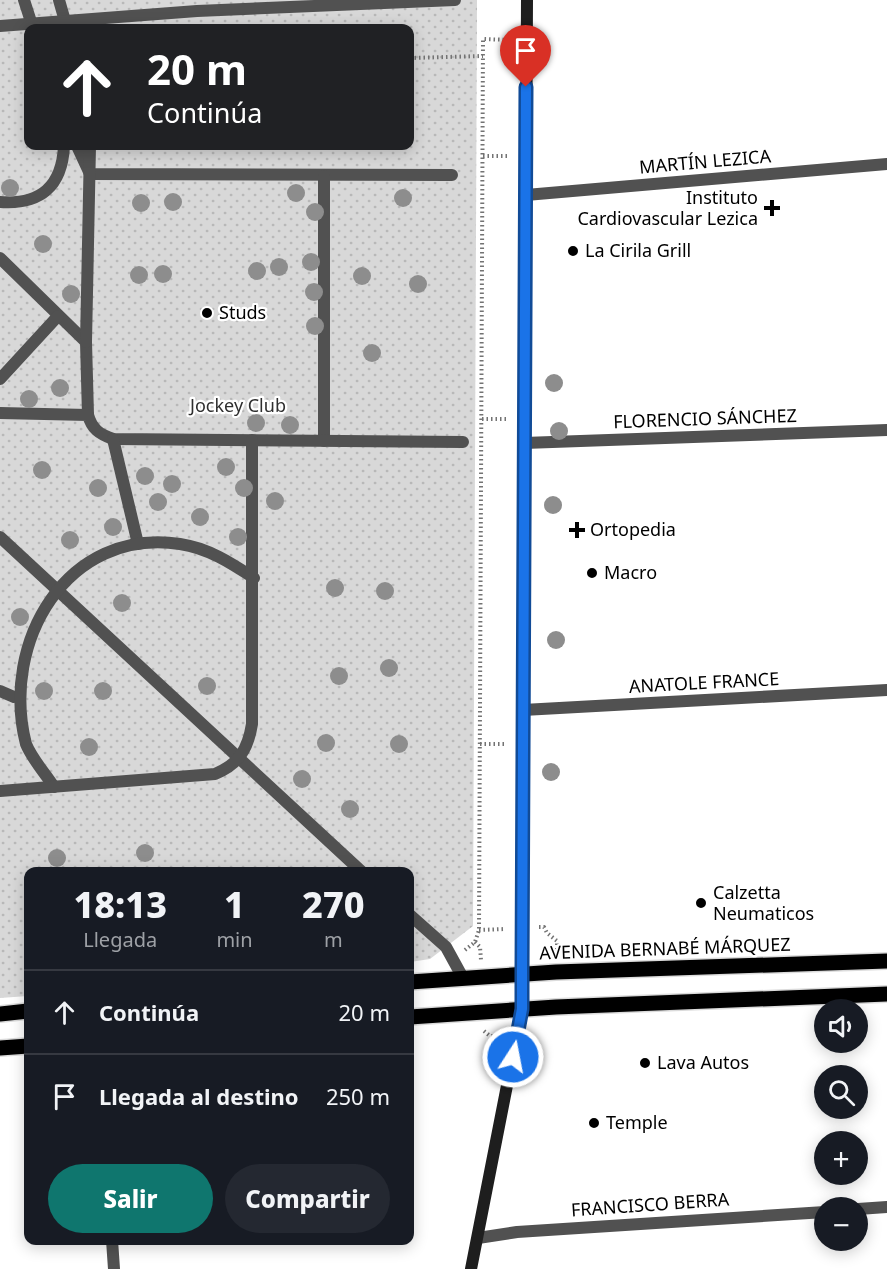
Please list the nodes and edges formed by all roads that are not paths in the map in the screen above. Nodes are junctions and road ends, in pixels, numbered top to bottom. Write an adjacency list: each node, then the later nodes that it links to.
1 (24, 0): 7 (street)
2 (59, 0): 6 (street)
3 (429, 0): 4 (street); 6 (street)
4 (455, 0)
5 (527, 0): 18 (main road)
6 (65, 21): 8 (street)
7 (31, 24)
8 (45, 24)
9 (0, 26): 10 (street)
10 (24, 26)
11 (64, 150): 19 (street)
12 (79, 150): 15 (street)
13 (90, 150): 15 (street)
14 (887, 164): 18 (street, MARTÍN LEZICA)
15 (90, 174): 17 (street); 22 (street)
16 (452, 175): 17 (street)
17 (324, 176): 29 (street)
18 (526, 195): 31 (main road)
19 (0, 202)
20 (0, 258): 21 (street)
21 (58, 316): 22 (street); 23 (street)
22 (86, 342): 25 (street)
23 (0, 379)
24 (0, 413): 25 (street)
25 (88, 415): 27 (street)
26 (887, 430): 31 (street, FLORENCIO SÁNCHEZ)
27 (113, 439): 28 (street); 33 (street)
28 (252, 440): 29 (street); 34 (street)
29 (324, 441): 30 (street)
30 (463, 442)
31 (524, 443): 39 (main road)
32 (0, 537): 35 (street)
33 (138, 544): 34 (street); 35 (street)
34 (254, 578): 40 (street)
35 (54, 587): 38 (street); 40 (street)
36 (887, 690): 39 (street, ANATOLE FRANCE)
37 (0, 691): 38 (street)
38 (14, 697): 41 (street)
39 (522, 711): 46 (main road)
40 (241, 757): 41 (street); 43 (street)
41 (54, 786): 42 (street)
42 (0, 791)
43 (357, 867)
44 (414, 919): 47 (street)
45 (887, 961): 46 (main road, AVENIDA BERNABÉ MÁRQUEZ)
46 (522, 973): 47 (main road, AVENIDA BERNABÉ MÁRQUEZ); 50 (main road)
47 (463, 978): 48 (main road, AVENIDA BERNABÉ MÁRQUEZ)
48 (414, 982)
49 (887, 994): 50 (main road)
50 (522, 1009): 53 (main road); 59 (main road)
51 (24, 1011): 52 (main road)
52 (0, 1014)
53 (414, 1017)
54 (24, 1046): 55 (main road)
55 (0, 1048)
56 (887, 1208): 57 (street)
57 (868, 1209)
58 (814, 1213): 59 (street, FRANCISCO BERRA)
59 (478, 1238): 62 (main road)
60 (112, 1245): 61 (street)
61 (114, 1269)
62 (471, 1269)

